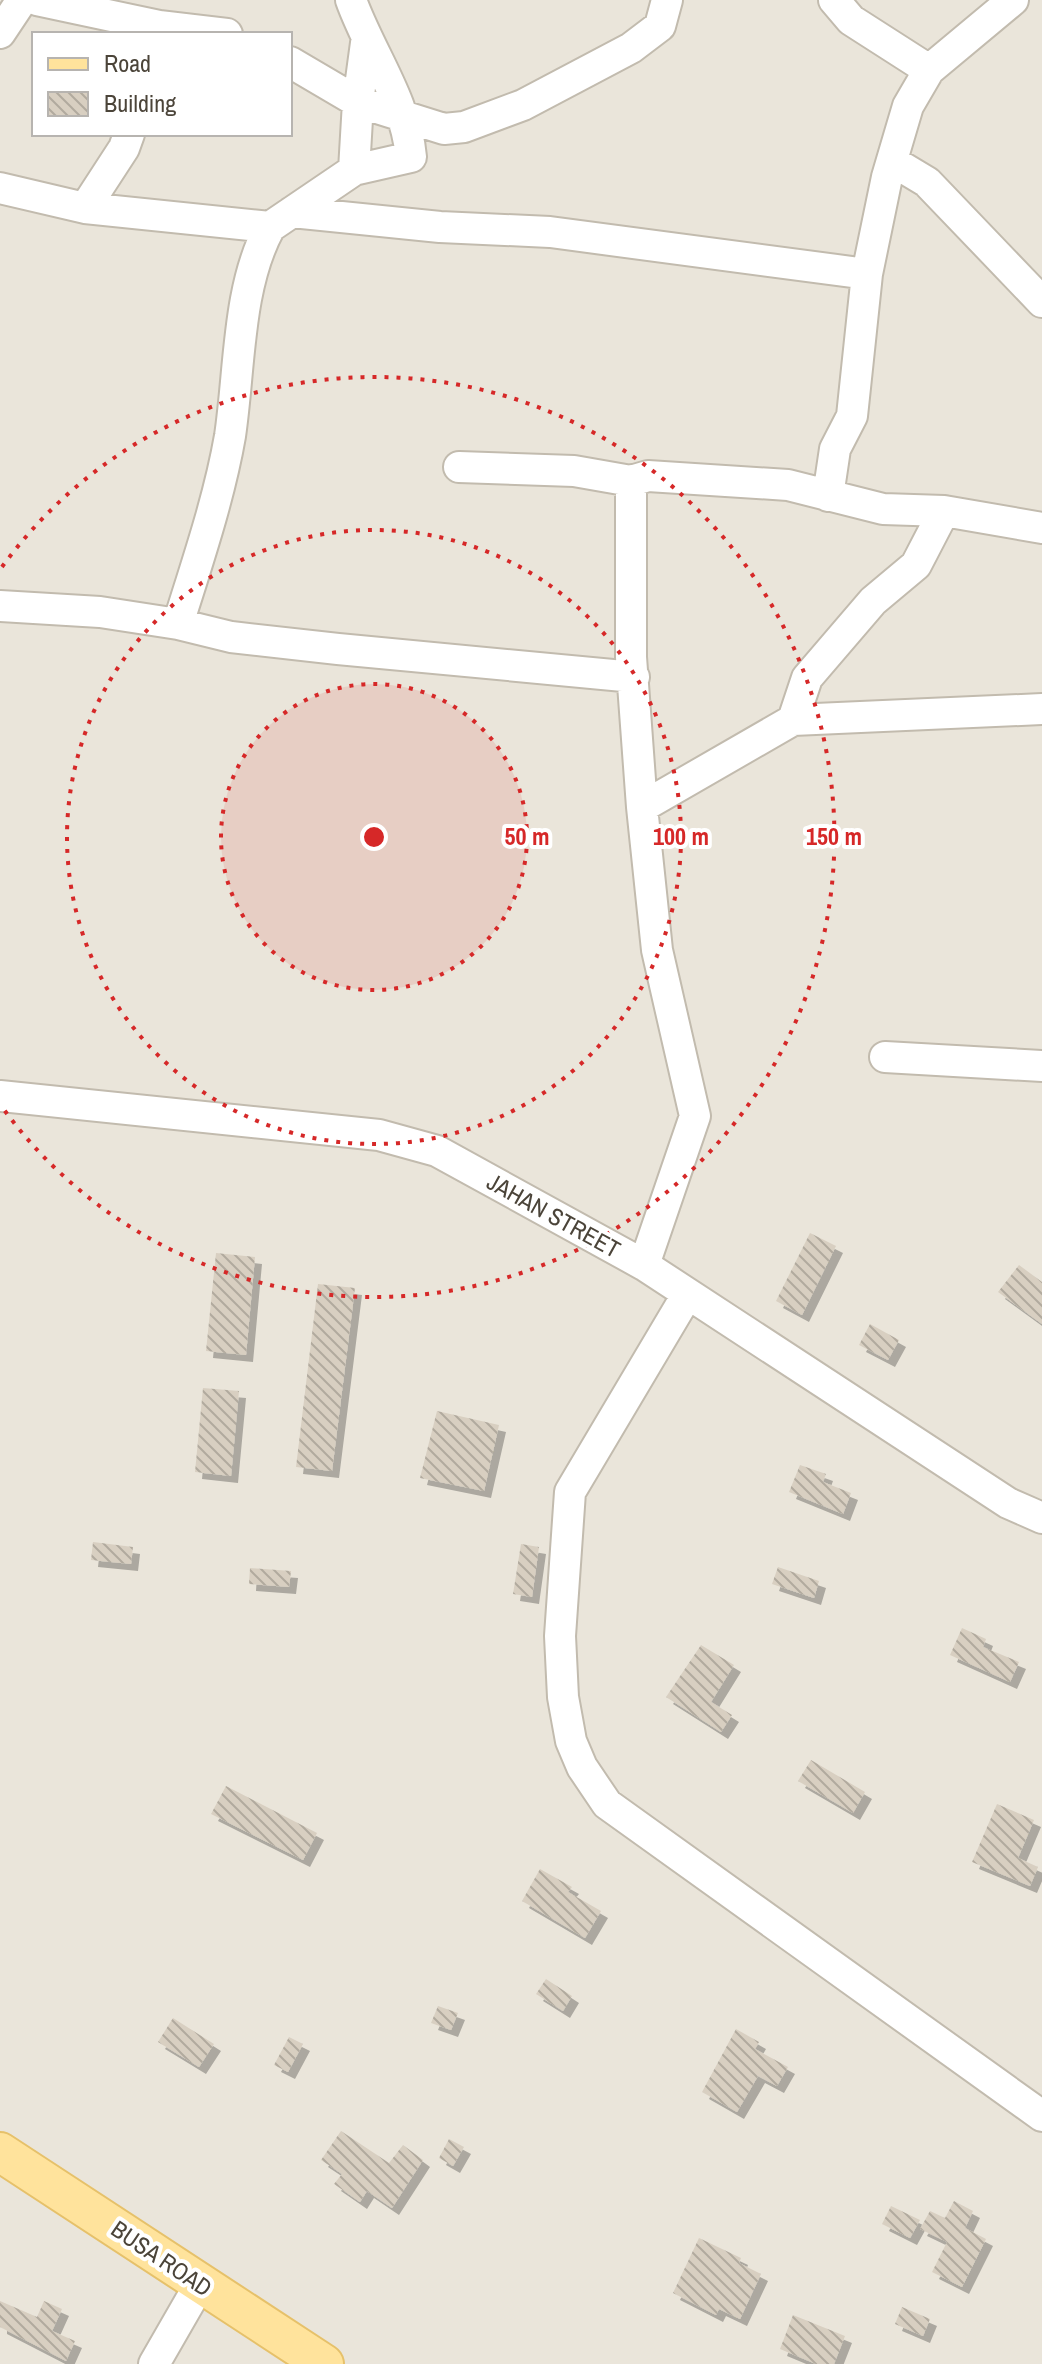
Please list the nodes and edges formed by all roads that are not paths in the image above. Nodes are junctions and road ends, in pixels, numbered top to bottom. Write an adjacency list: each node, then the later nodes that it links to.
1 (22, 0): 9 (street)
2 (37, 0): 7 (street)
3 (351, 0): 10 (street)
4 (667, 0): 14 (street)
5 (834, 0): 12 (street)
6 (1013, 0): 12 (street)
7 (160, 20): 8 (street)
8 (217, 32)
9 (0, 33)
10 (366, 43): 13 (street); 14 (street)
11 (292, 63): 13 (street)
12 (929, 70): 16 (street)
13 (358, 102): 14 (street); 17 (street)
14 (405, 116): 17 (street)
15 (128, 136): 19 (street)
16 (892, 161): 21 (street); 22 (street)
17 (354, 170): 20 (street)
18 (0, 188): 19 (street)
19 (85, 208): 20 (street)
20 (281, 220): 21 (street); 29 (street)
21 (867, 274): 25 (street)
22 (1042, 302)
23 (459, 467): 24 (street)
24 (631, 481): 25 (street); 30 (street)
25 (828, 496): 26 (street)
26 (944, 511): 27 (street); 32 (street)
27 (1042, 528)
28 (0, 606): 29 (street)
29 (178, 624): 30 (street)
30 (634, 677): 33 (street)
31 (1042, 709): 32 (street)
32 (793, 720): 33 (street)
33 (642, 807): 37 (street)
34 (885, 1057): 35 (street)
35 (1042, 1066)
36 (0, 1096): 37 (street, JAHAN STREET)
37 (644, 1265): 38 (street, JAHAN STREET)
38 (687, 1295): 39 (street, JAHAN STREET); 40 (street)
39 (1042, 1518)
40 (1042, 2116)
41 (0, 2152): 42 (main road, BUSA ROAD)
42 (200, 2284): 43 (street); 44 (main road, BUSA ROAD)
43 (154, 2364)
44 (324, 2364)

